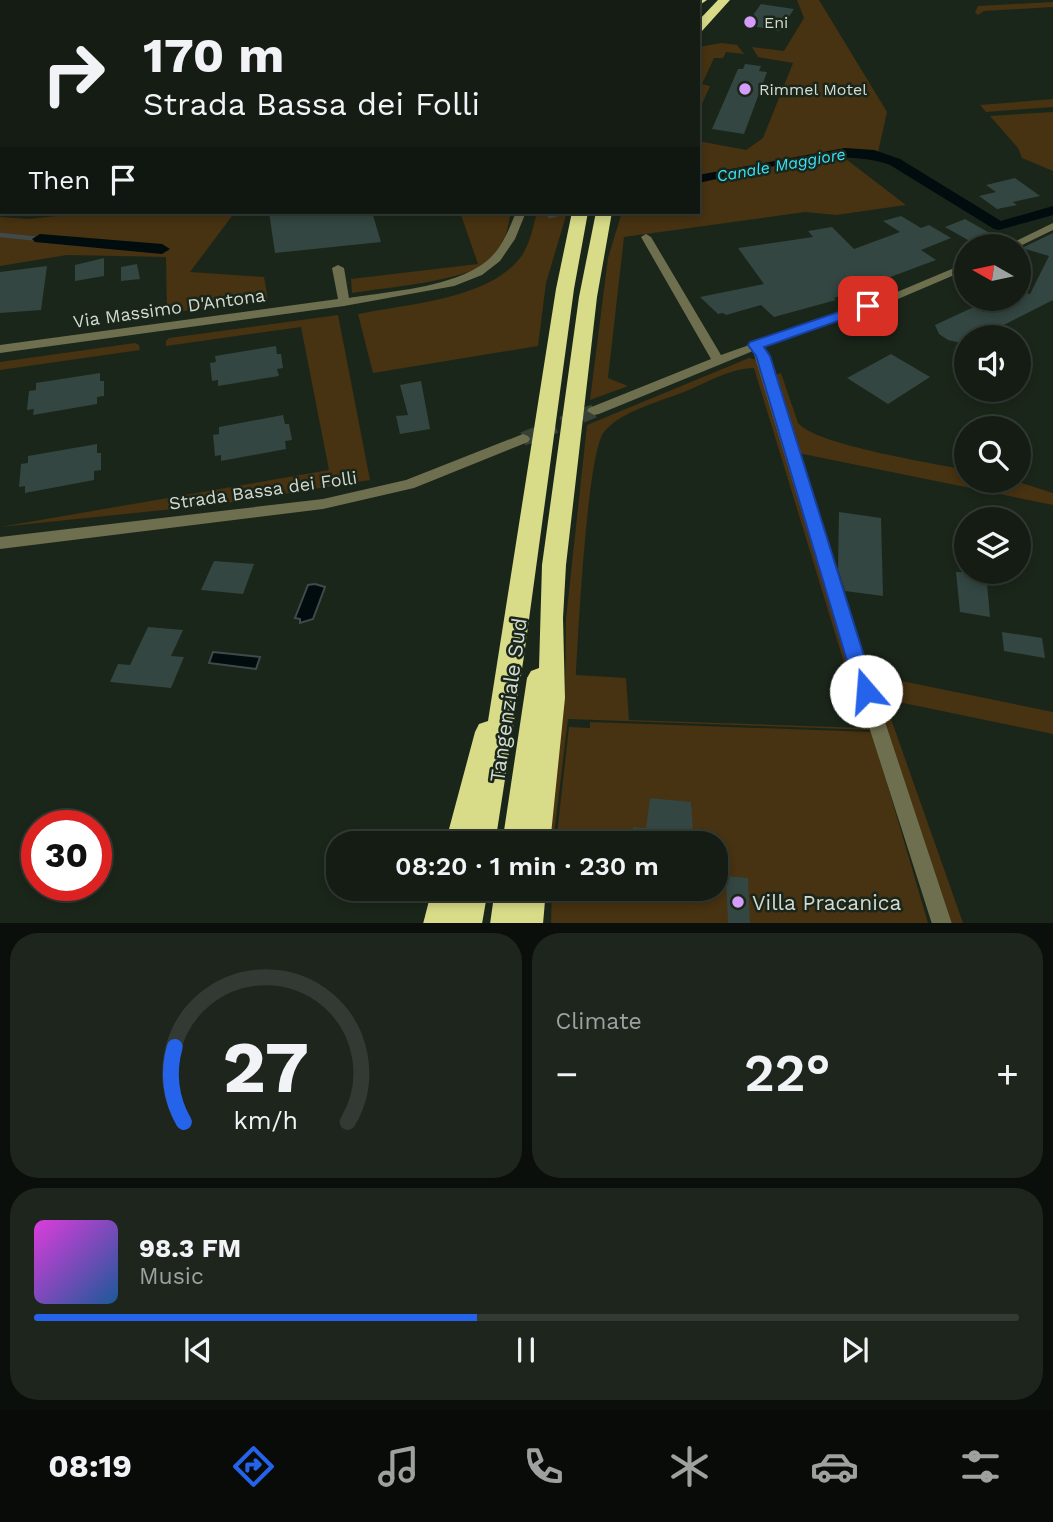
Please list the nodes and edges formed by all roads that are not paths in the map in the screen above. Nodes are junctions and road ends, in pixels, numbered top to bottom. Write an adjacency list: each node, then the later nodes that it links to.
1 (724, 0): 2 (highway)
2 (700, 26)
3 (520, 214): 11 (street, Via Massimo D'Antona)
4 (580, 214): 16 (highway)
5 (604, 214): 18 (highway)
6 (1053, 226): 7 (street)
7 (1031, 236)
8 (646, 237): 14 (street)
9 (338, 268): 11 (street)
10 (954, 271): 12 (street)
11 (344, 302): 13 (street, Via Massimo D'Antona)
12 (755, 345): 14 (street); 32 (street)
13 (0, 349)
14 (718, 360): 15 (street)
15 (594, 411)
16 (533, 441): 17 (street, Strada Bassa dei Folli); 19 (highway)
17 (0, 543)
18 (554, 565): 22 (highway, Tangenziale Sud); 23 (highway)
19 (520, 604): 20 (highway); 21 (highway)
20 (462, 831)
21 (483, 831)
22 (518, 831)
23 (537, 831)
24 (444, 901): 28 (highway)
25 (471, 901): 29 (highway)
26 (508, 901): 30 (highway)
27 (530, 901): 31 (highway)
28 (438, 923)
29 (467, 923)
30 (505, 923)
31 (527, 923)
32 (942, 923)

